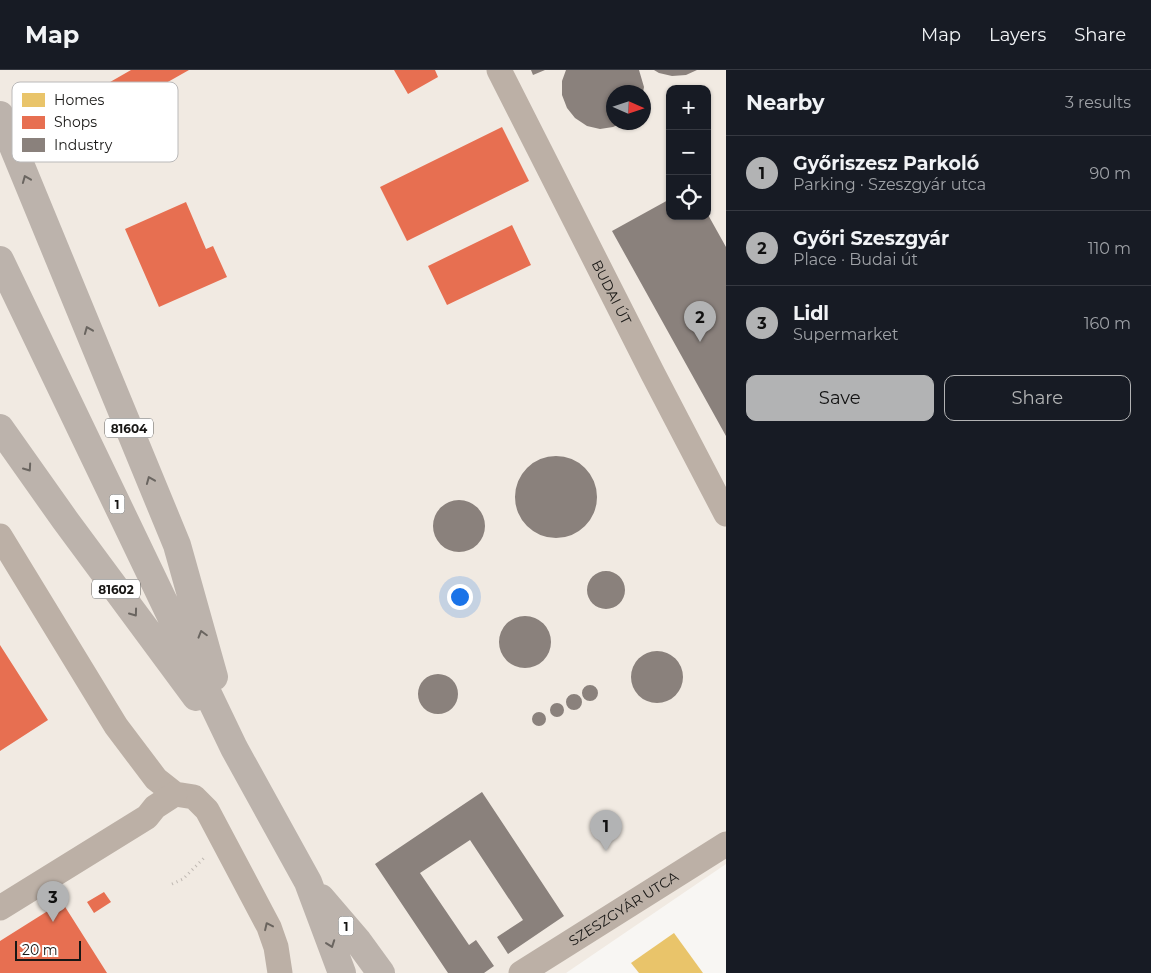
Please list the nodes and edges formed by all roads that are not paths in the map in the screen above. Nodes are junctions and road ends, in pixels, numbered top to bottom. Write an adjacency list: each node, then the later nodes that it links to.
1 (499, 70): 7 (street, BUDAI ÚT)
2 (0, 116): 3 (main road, 81604, one-way to 2)
3 (12, 145)
4 (19, 162): 9 (main road, 81604, one-way to 4)
5 (0, 260): 9 (main road, 1)
6 (0, 428): 9 (main road, 81602, one-way to 9)
7 (726, 514)
8 (0, 536): 10 (street)
9 (234, 748): 12 (main road, 1)
10 (175, 794): 13 (street); 14 (street, one-way to 10)
11 (726, 844): 17 (street, SZESZGYÁR UTCA)
12 (308, 882): 15 (main road, 1, one-way to 15); 16 (main road, 1)
13 (0, 908)
14 (280, 973)
15 (342, 973)
16 (381, 973)
17 (521, 973)

